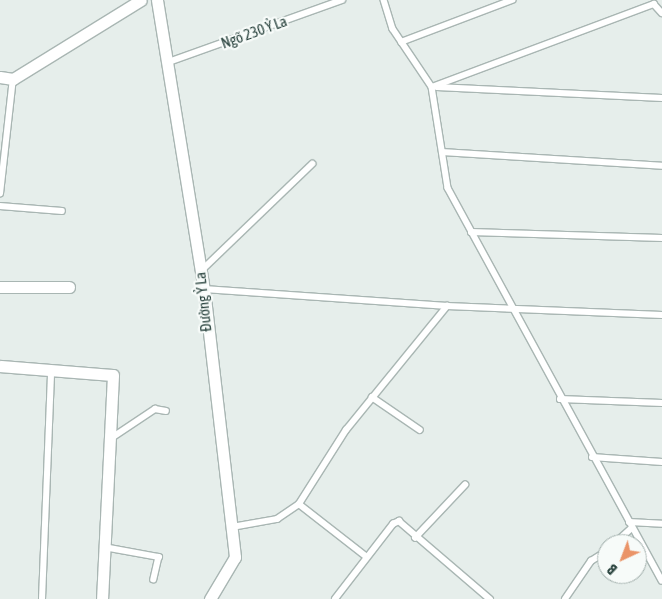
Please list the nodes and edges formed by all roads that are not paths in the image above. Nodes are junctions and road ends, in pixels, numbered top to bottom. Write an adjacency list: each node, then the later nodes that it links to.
1 (141, 0): 10 (street)
2 (158, 0): 8 (street, Đường Ỷ La)
3 (342, 0): 8 (lane, Ngõ 230 Ỷ La)
4 (384, 0): 7 (lane)
5 (512, 0): 7 (lane)
6 (662, 13): 11 (lane)
7 (402, 42): 11 (lane)
8 (166, 63): 21 (street, Đường Ỷ La)
9 (0, 77): 10 (street)
10 (13, 80): 16 (lane)
11 (432, 87): 12 (lane); 13 (lane)
12 (662, 98)
13 (442, 152): 15 (lane); 19 (lane)
14 (312, 164): 21 (lane)
15 (662, 166)
16 (0, 194)
17 (0, 206): 18 (lane)
18 (62, 212)
19 (471, 232): 20 (lane); 26 (lane)
20 (662, 238)
21 (200, 271): 24 (street, Đường Ỷ La)
22 (0, 287): 23 (street)
23 (69, 287)
24 (204, 289): 25 (lane); 42 (street, Đường Ỷ La)
25 (448, 306): 26 (lane); 30 (lane)
26 (512, 310): 27 (lane); 31 (lane)
27 (662, 315)
28 (0, 366): 29 (street)
29 (51, 370): 35 (street); 51 (lane)
30 (372, 397): 34 (lane); 39 (lane)
31 (560, 399): 32 (lane); 36 (lane)
32 (662, 402)
33 (166, 411): 35 (lane)
34 (420, 430)
35 (110, 439): 46 (street)
36 (592, 457): 37 (lane); 40 (lane)
37 (662, 462)
38 (465, 485): 45 (lane)
39 (299, 504): 42 (lane); 47 (lane)
40 (629, 522): 41 (lane); 43 (lane)
41 (662, 524)
42 (231, 527): 53 (street, Đường Ỷ La)
43 (632, 528): 44 (lane); 50 (lane)
44 (625, 534)
45 (415, 538): 47 (lane); 55 (lane)
46 (104, 547): 49 (lane); 52 (street)
47 (367, 557): 54 (lane)
48 (597, 558): 56 (lane)
49 (154, 579)
50 (662, 582)
51 (42, 599)
52 (102, 599)
53 (210, 599)
54 (335, 599)
55 (490, 599)
56 (565, 599)

